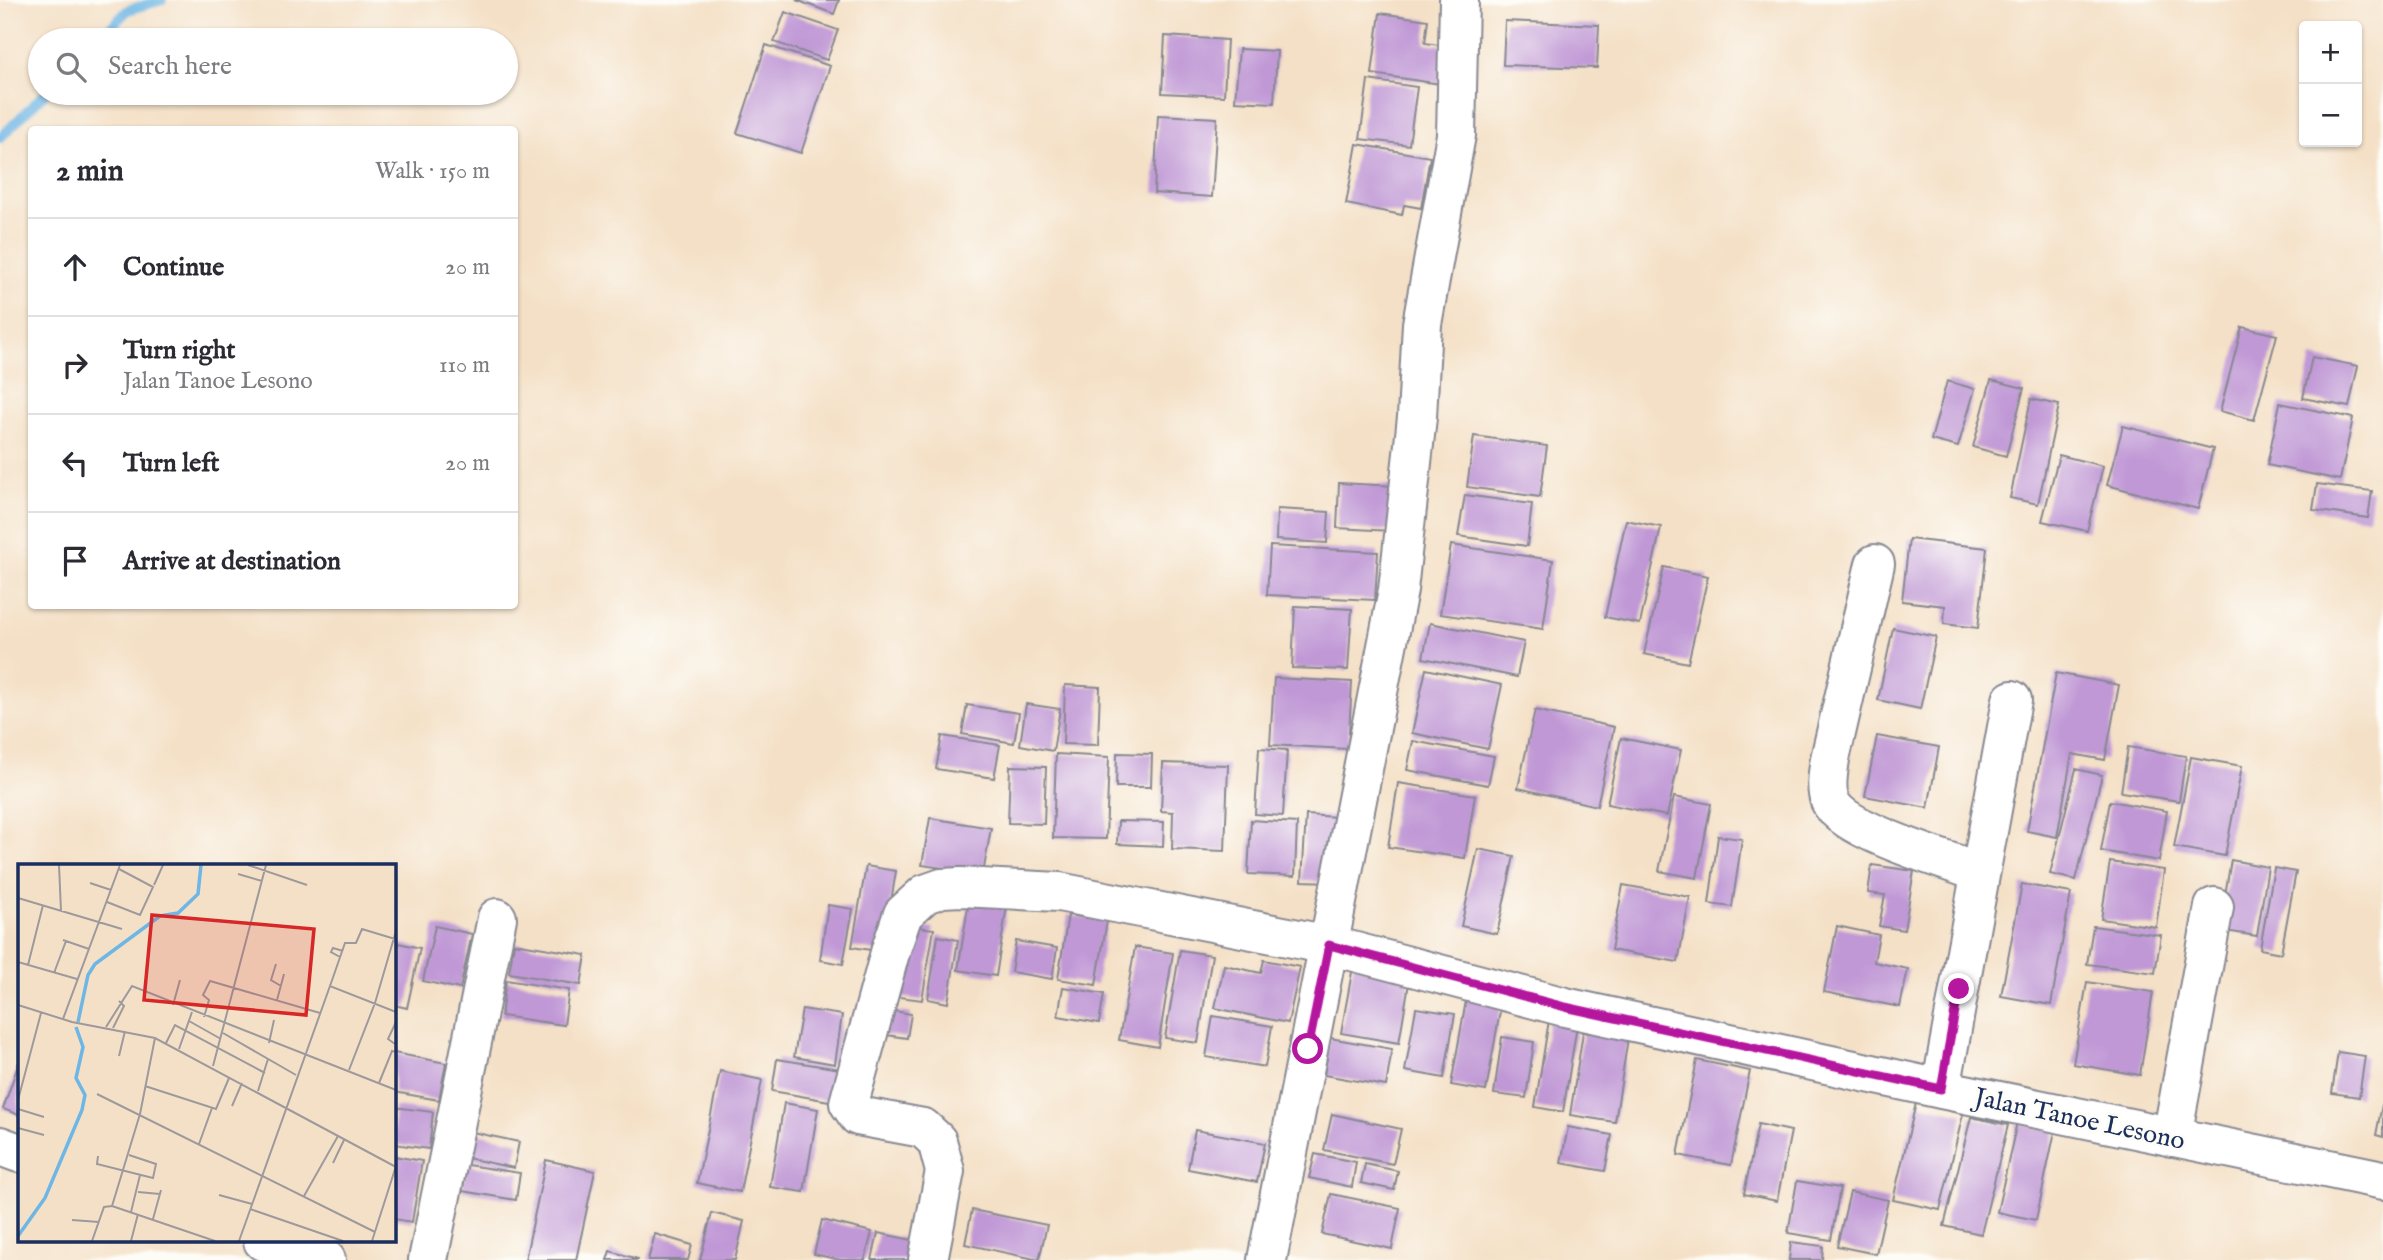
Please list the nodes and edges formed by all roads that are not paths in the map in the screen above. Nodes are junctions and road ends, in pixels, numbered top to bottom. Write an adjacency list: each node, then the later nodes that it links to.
1 (1459, 0): 7 (street)
2 (1875, 564): 4 (street)
3 (2012, 700): 4 (street)
4 (1979, 872): 8 (street)
5 (2214, 907): 9 (street)
6 (497, 918): 15 (street)
7 (1329, 945): 8 (street, Jalan Tanoe Lesono); 16 (street, Jalan Tanoe Lesono); 17 (street)
8 (1941, 1089): 9 (street, Jalan Tanoe Lesono)
9 (2172, 1137): 12 (street, Jalan Tanoe Lesono)
10 (0, 1146): 11 (street)
11 (18, 1153)
12 (2383, 1180)
13 (266, 1242): 14 (street)
14 (326, 1260)
15 (428, 1260)
16 (928, 1260)
17 (1267, 1260)

